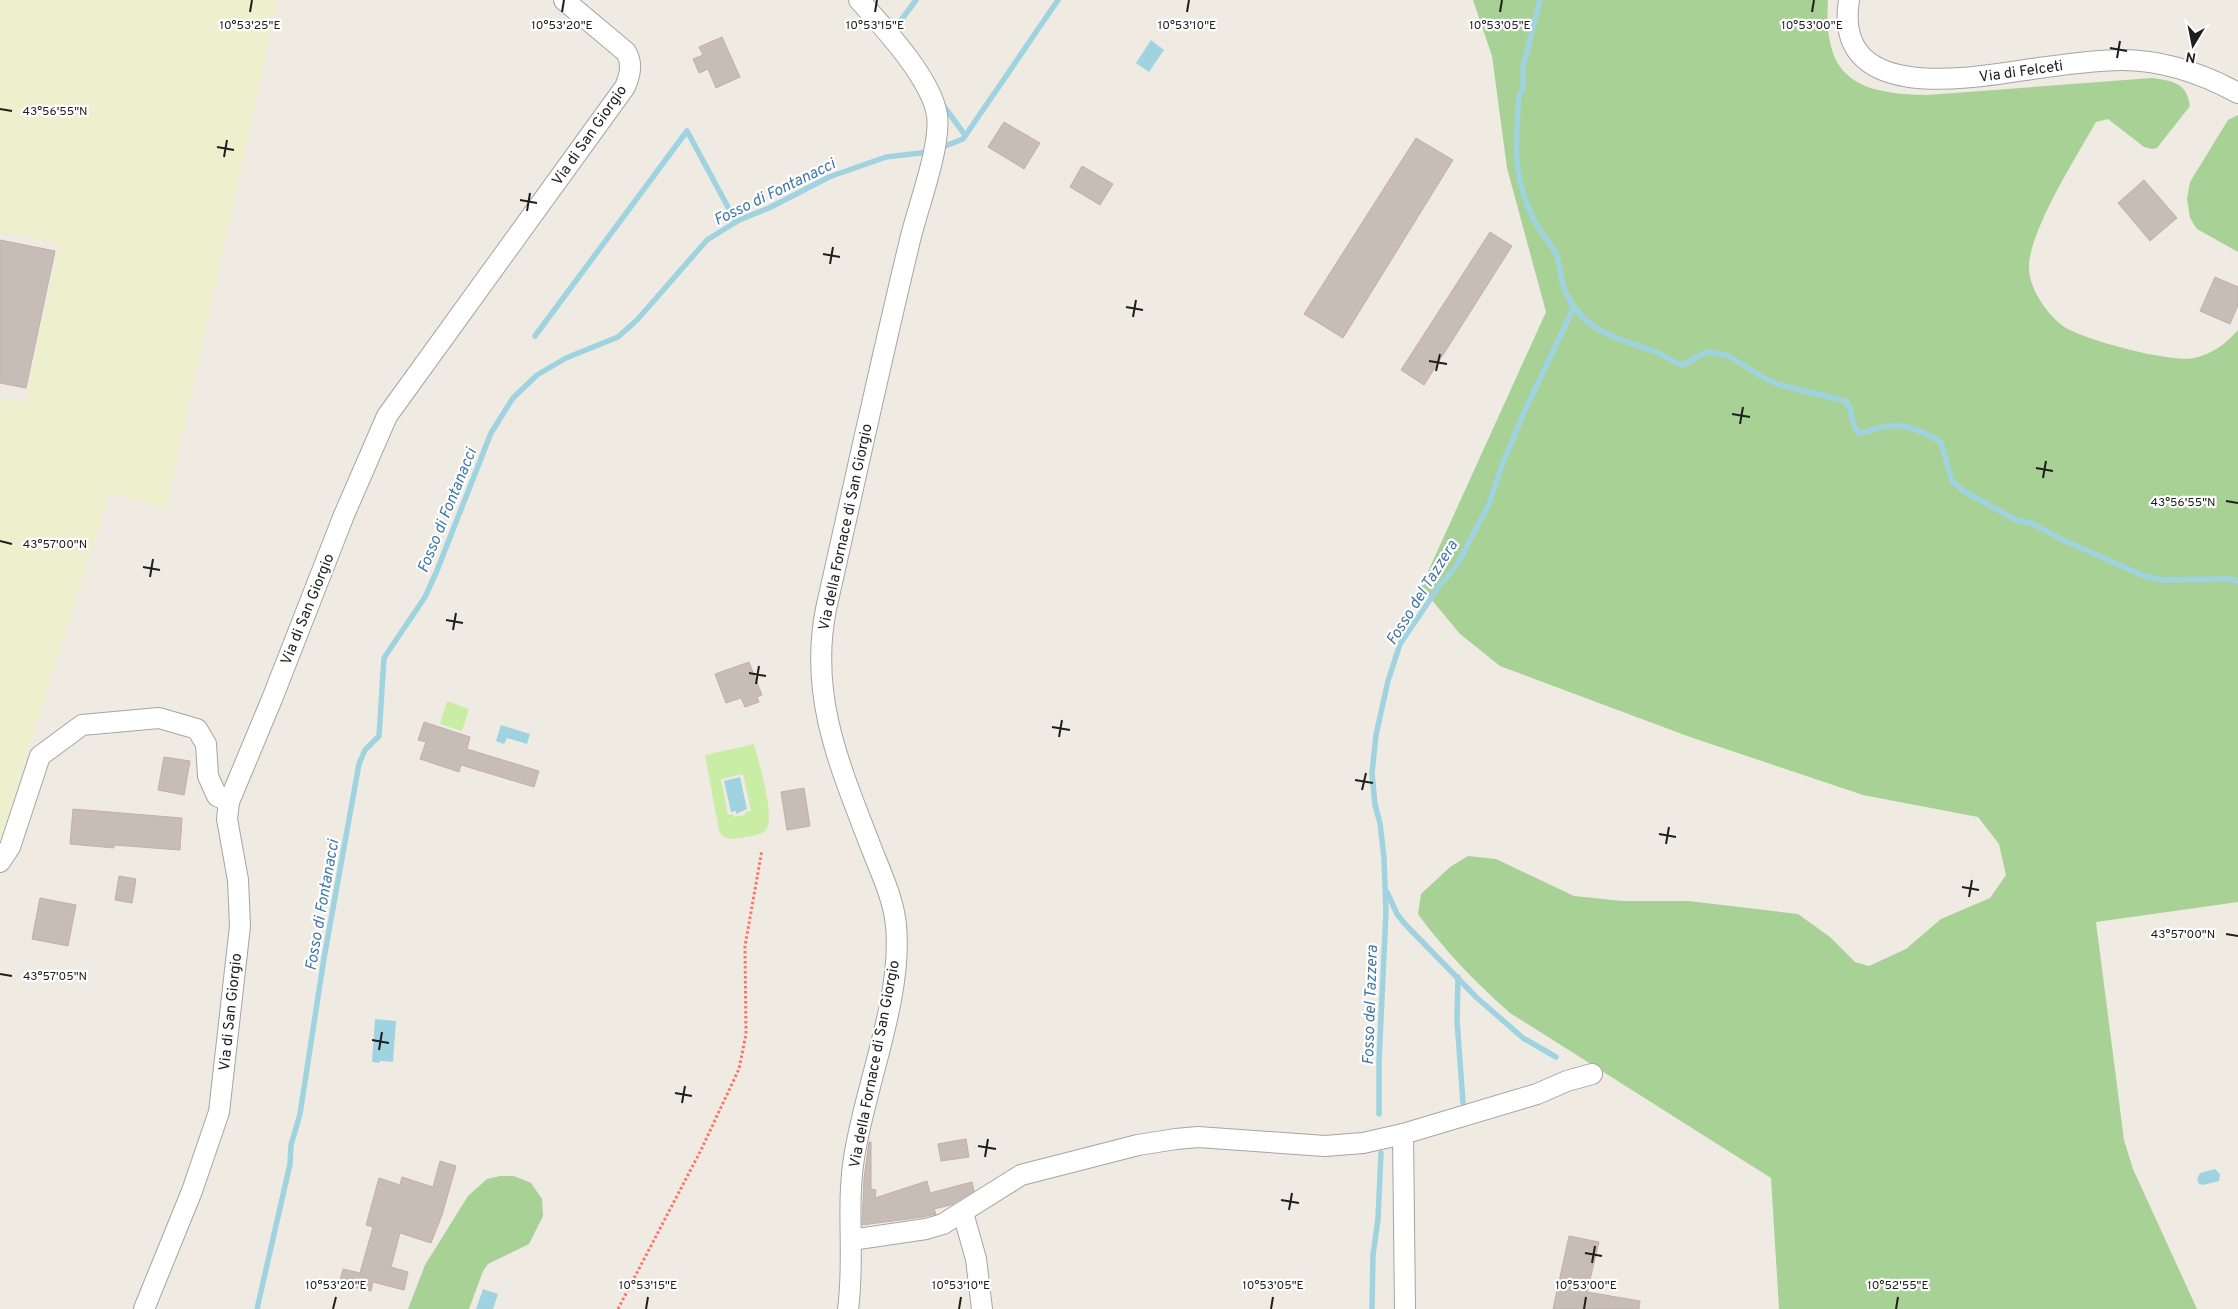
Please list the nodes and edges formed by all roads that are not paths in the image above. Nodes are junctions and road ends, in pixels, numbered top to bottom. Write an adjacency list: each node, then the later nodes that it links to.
1 (564, 0): 5 (street, Via di San Giorgio)
2 (859, 0): 10 (street, Via della Fornace di San Giorgio)
3 (1849, 0): 4 (street, Via di Felceti)
4 (2238, 94)
5 (228, 802): 6 (street); 11 (street, Via di San Giorgio)
6 (0, 862)
7 (1592, 1074): 8 (street)
8 (1403, 1134): 9 (street); 14 (street)
9 (963, 1213): 10 (street); 13 (street)
10 (851, 1240): 12 (street, Via della Fornace di San Giorgio)
11 (144, 1309)
12 (848, 1309)
13 (982, 1309)
14 (1406, 1309)

